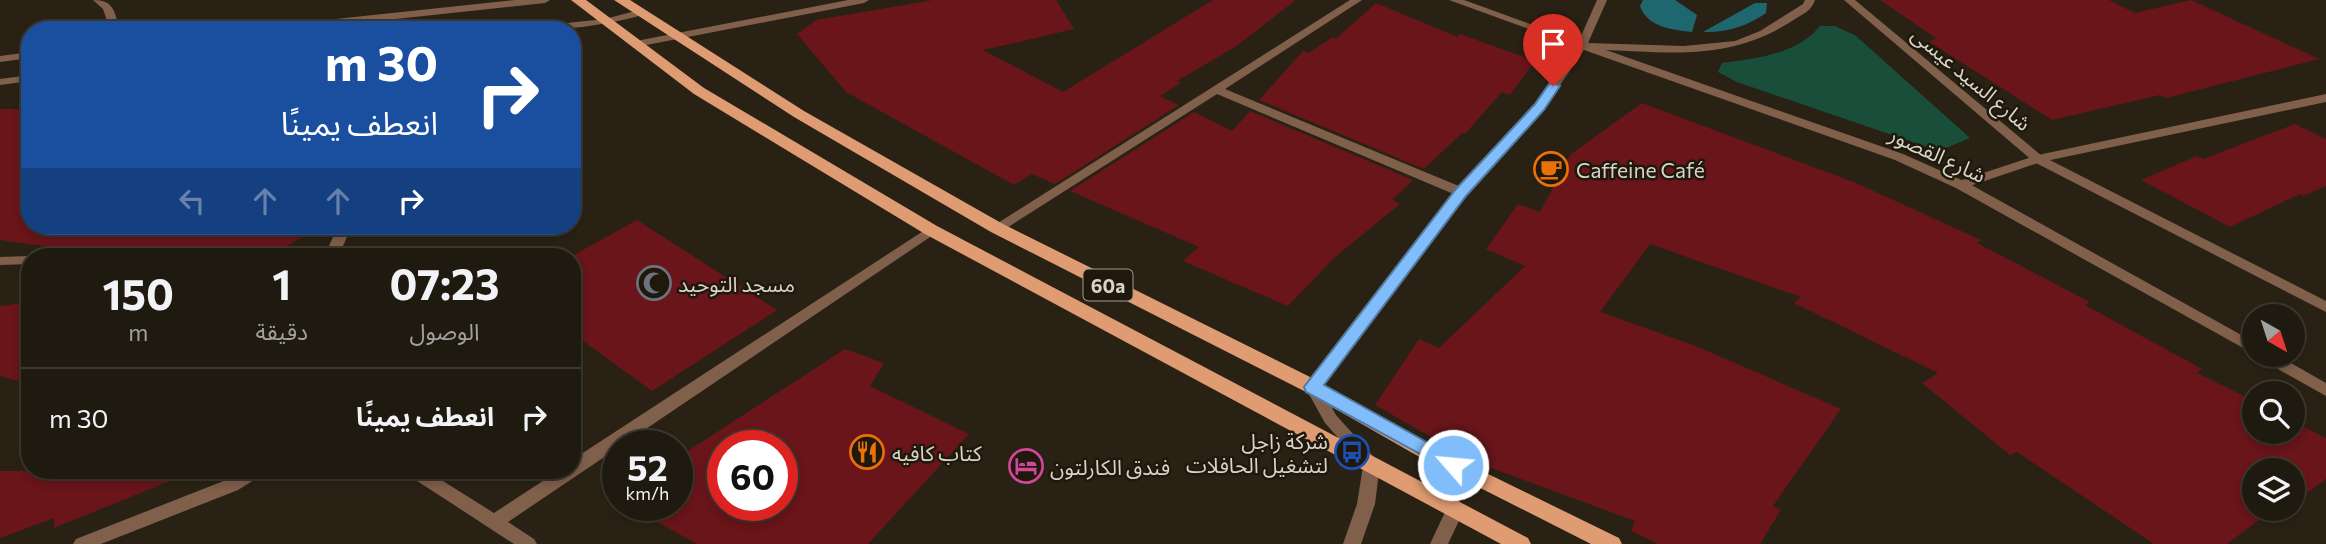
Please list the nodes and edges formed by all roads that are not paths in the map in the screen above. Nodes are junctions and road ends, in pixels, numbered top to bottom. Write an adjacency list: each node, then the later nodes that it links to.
1 (98, 0): 12 (street)
2 (545, 0): 13 (street)
3 (578, 0): 14 (main road, 60a)
4 (621, 0): 11 (main road, 60a)
5 (864, 0): 16 (street)
6 (1357, 0): 23 (street)
7 (1454, 0): 18 (street, شارع القصور)
8 (1602, 0): 18 (street)
9 (1810, 0): 18 (street)
10 (1849, 0): 27 (street, شارع السيد عيسى)
11 (639, 13): 14 (street); 16 (main road, 60a)
12 (112, 21)
13 (346, 21)
14 (605, 22): 15 (street); 17 (main road, 60a)
15 (581, 25)
16 (672, 35): 17 (street); 30 (main road, 60a)
17 (636, 44): 31 (main road, 60a)
18 (1582, 45): 28 (street, شارع القصور); 29 (street)
19 (21, 56): 20 (street)
20 (0, 59)
21 (21, 79): 22 (street)
22 (0, 82)
23 (1218, 90): 29 (street); 30 (street)
24 (2326, 97): 25 (street)
25 (2307, 102): 26 (street); 27 (street)
26 (2326, 111)
27 (2038, 159): 28 (street); 34 (street)
28 (1961, 185): 35 (street, شارع القصور)
29 (1461, 192): 37 (street)
30 (997, 228): 37 (main road, 60a)
31 (931, 230): 40 (street); 41 (main road, 60a)
32 (21, 260): 33 (street)
33 (0, 261)
34 (2326, 307)
35 (2242, 342)
36 (2288, 368): 38 (street)
37 (1313, 387): 39 (main road, 60a); 41 (street)
38 (2326, 390)
39 (1430, 454): 45 (street); 52 (main road, 60a)
40 (581, 463)
41 (1372, 464): 45 (main road, 60a); 49 (street)
42 (242, 479): 47 (street)
43 (426, 479): 46 (street)
44 (558, 479): 46 (street)
45 (1455, 510): 50 (street); 51 (main road, 60a)
46 (493, 523): 48 (street)
47 (82, 544)
48 (528, 544)
49 (1352, 544)
50 (1439, 544)
51 (1520, 544)
52 (1611, 544)

